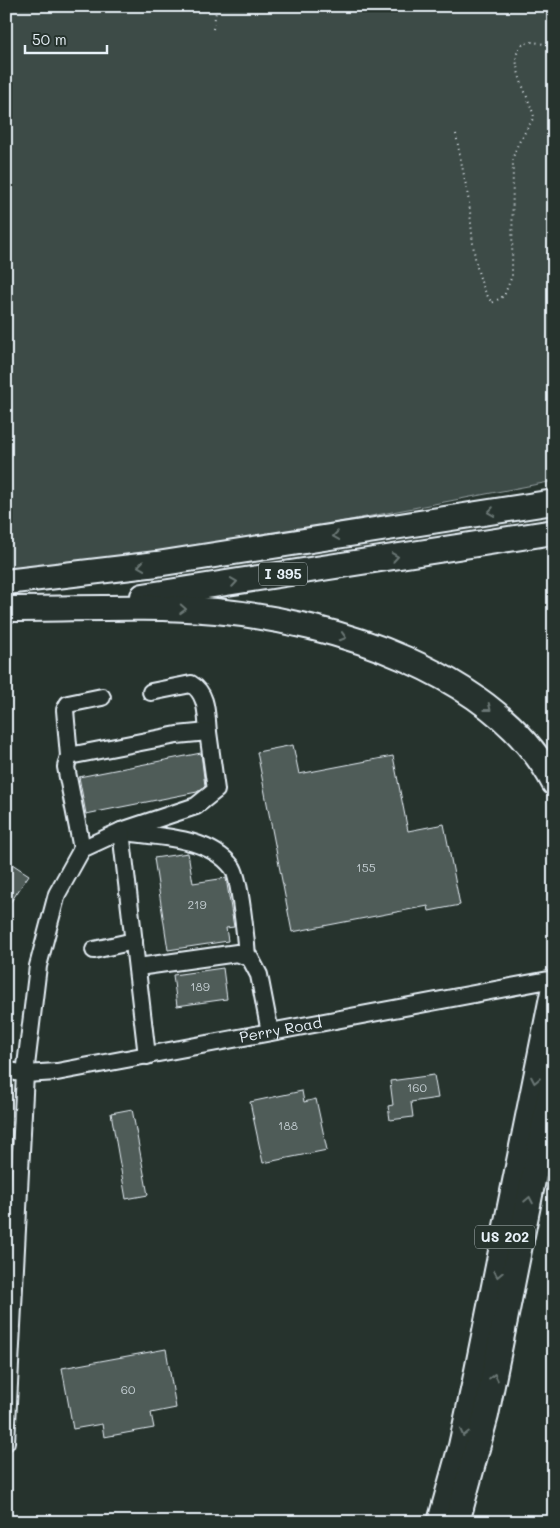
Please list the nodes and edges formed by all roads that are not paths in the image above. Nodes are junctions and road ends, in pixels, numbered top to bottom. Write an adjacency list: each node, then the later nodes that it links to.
1 (549, 502): 3 (highway, I 395, one-way to 3)
2 (554, 532): 4 (highway, I 395, one-way to 2)
3 (6, 582)
4 (9, 610): 9 (highway, one-way to 9)
5 (151, 692): 7 (street)
6 (102, 697): 8 (street)
7 (208, 732): 8 (street); 10 (street)
8 (69, 756): 11 (street)
9 (554, 783)
10 (121, 832): 11 (street); 12 (street); 14 (street)
11 (82, 849): 20 (street)
12 (134, 941): 13 (street); 15 (street)
13 (94, 950)
14 (247, 957): 15 (street); 17 (street)
15 (138, 968): 18 (street)
16 (553, 988): 17 (street, Perry Road); 25 (highway, US 202, one-way to 25)
17 (270, 1032): 18 (street, Perry Road)
18 (147, 1056): 20 (street, Perry Road)
19 (6, 1070): 20 (street, Perry Road)
20 (25, 1074): 22 (street)
21 (554, 1076): 26 (highway, US 202, one-way to 21)
22 (14, 1142): 23 (street)
23 (13, 1201): 24 (street)
24 (6, 1442)
25 (440, 1522)
26 (457, 1522)

